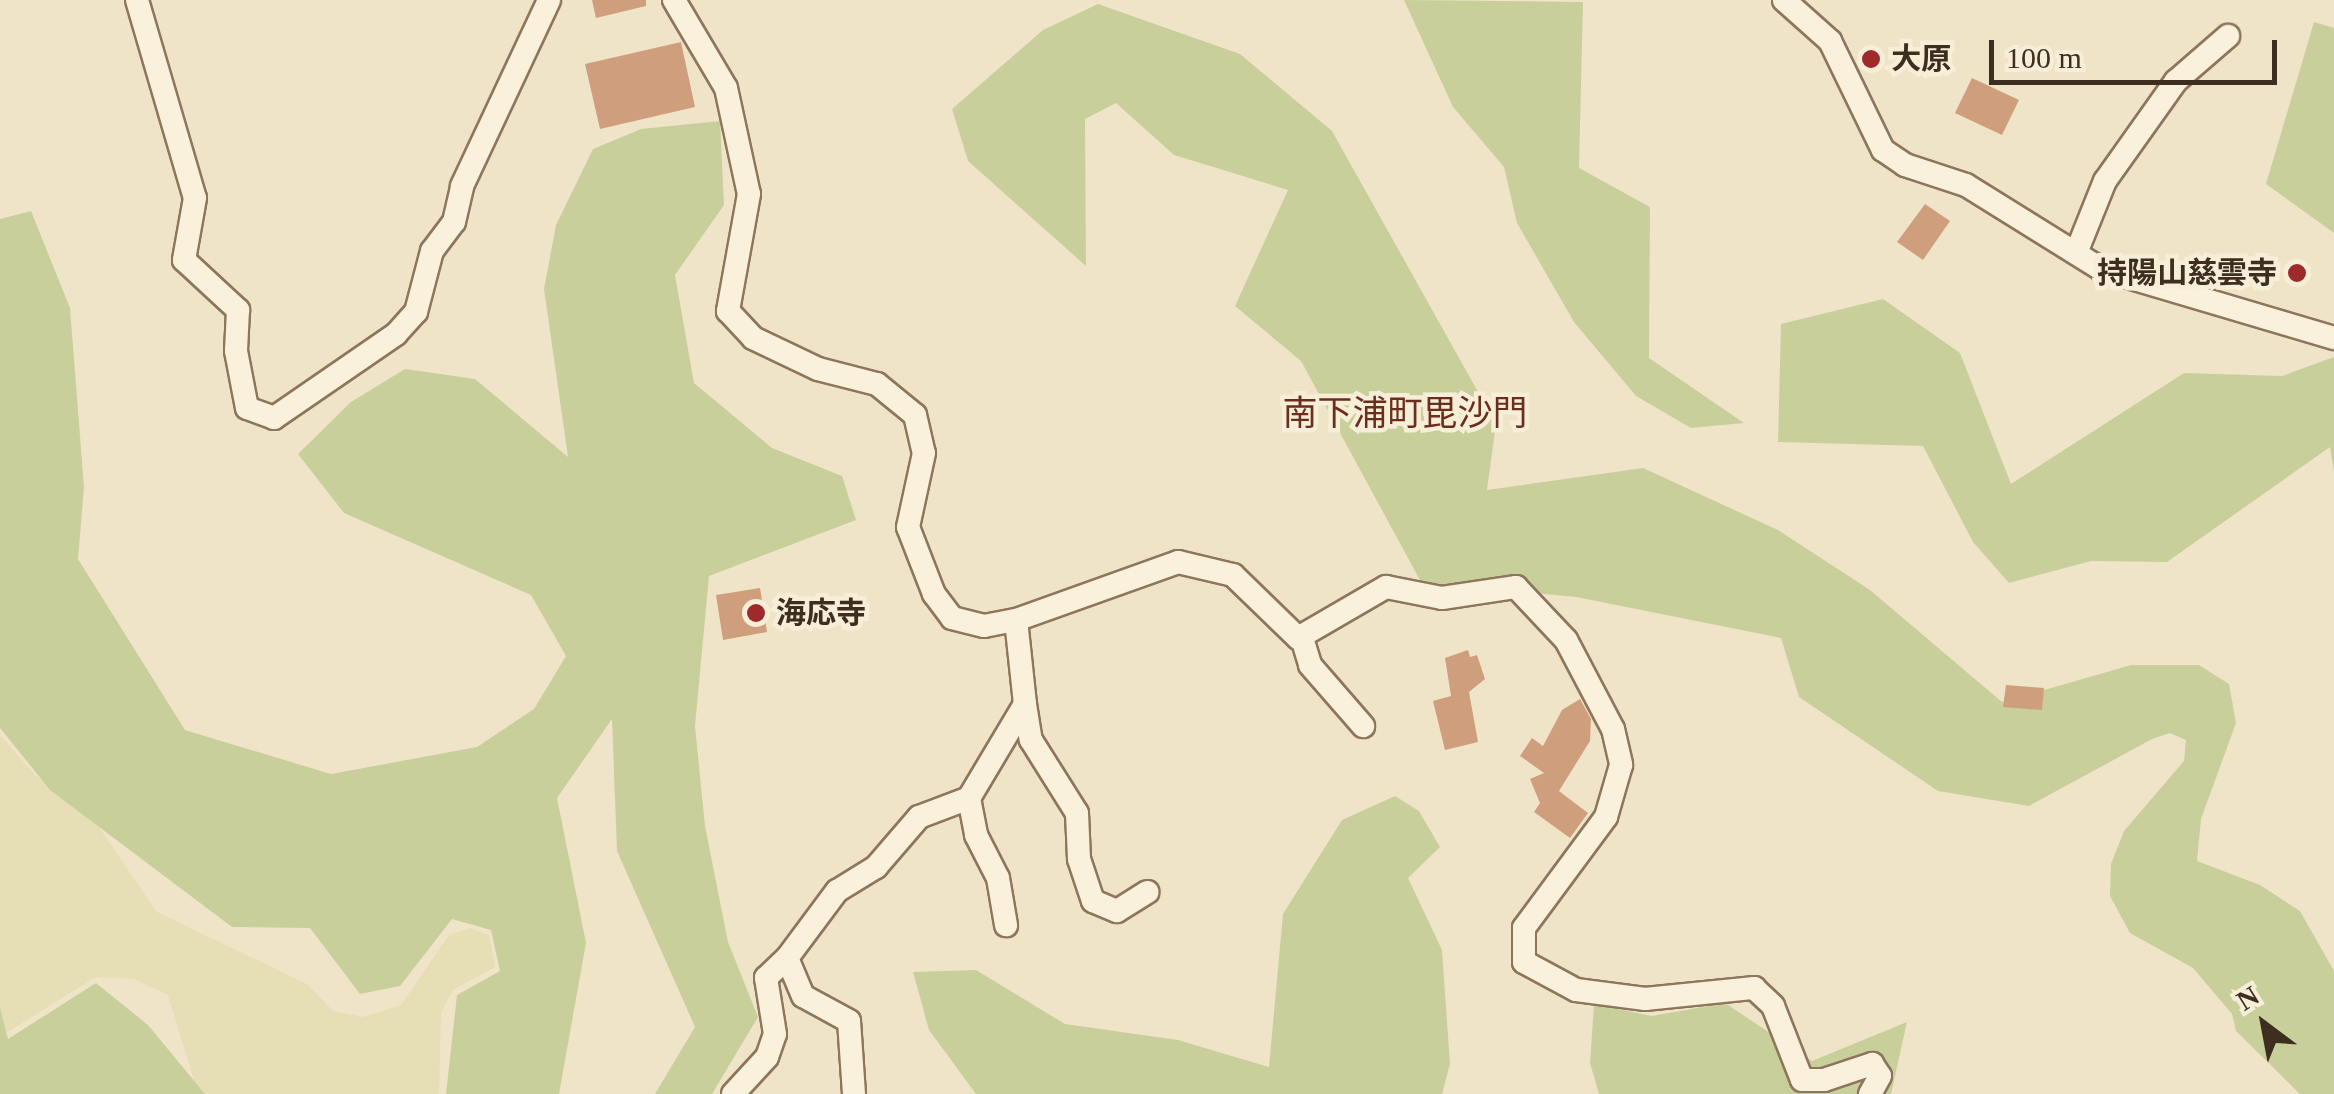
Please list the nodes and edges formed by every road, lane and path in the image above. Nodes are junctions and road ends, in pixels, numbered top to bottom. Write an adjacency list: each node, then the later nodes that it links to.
1 (137, 0): 2 (street)
2 (550, 0)
3 (674, 0): 8 (street)
4 (1784, 0): 6 (street)
5 (2228, 36): 6 (street)
6 (2076, 254): 7 (street)
7 (2334, 338)
8 (1016, 620): 9 (street); 10 (street)
9 (1302, 638): 11 (street); 18 (street)
10 (1025, 704): 12 (street); 13 (street)
11 (1363, 726)
12 (969, 798): 14 (street); 15 (street)
13 (1148, 892)
14 (1006, 924)
15 (787, 958): 16 (street); 17 (street)
16 (733, 1094)
17 (854, 1094)
18 (1870, 1094)

